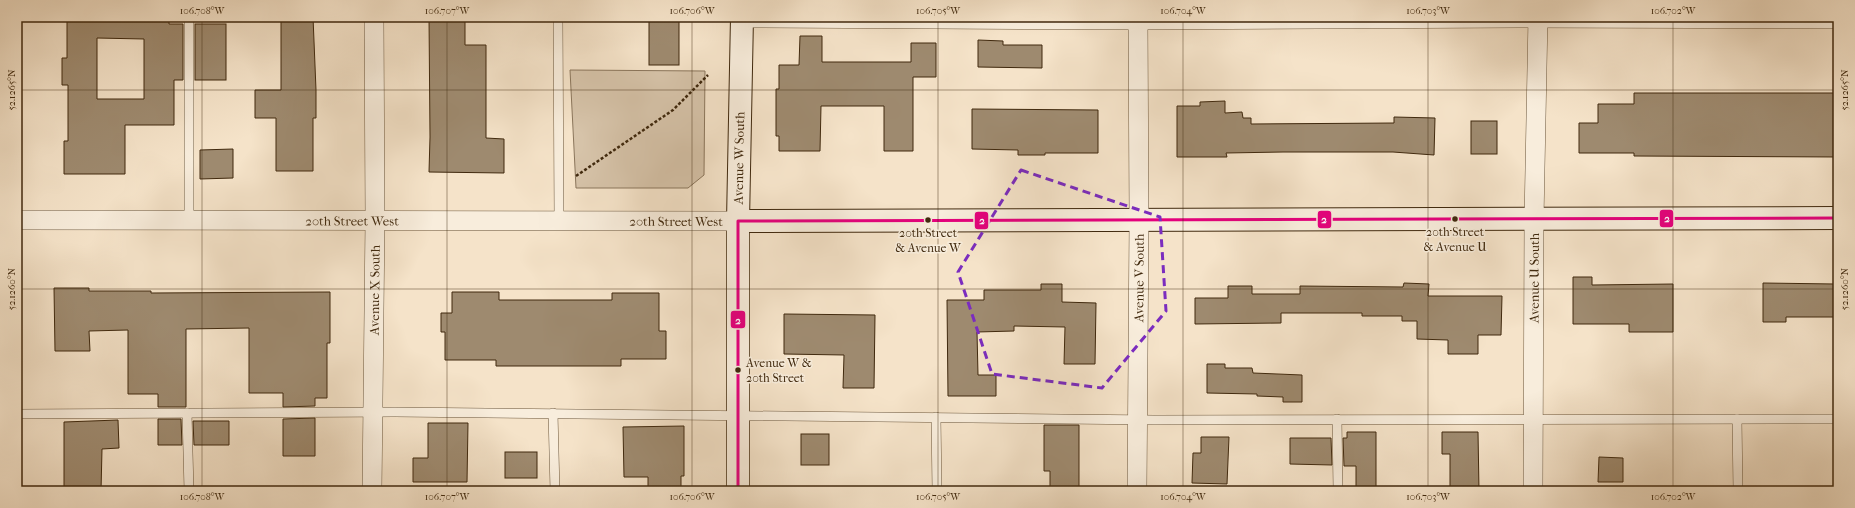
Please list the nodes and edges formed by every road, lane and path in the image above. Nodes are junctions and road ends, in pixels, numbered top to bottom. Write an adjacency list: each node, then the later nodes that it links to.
1 (189, 17): 15 (lane)
2 (374, 17): 16 (street, Avenue X South)
3 (558, 17): 11 (lane)
4 (742, 20): 7 (lane); 18 (main road, Avenue W South)
5 (1336, 20): 6 (lane); 8 (lane)
6 (1538, 20): 9 (lane); 13 (street, Avenue U South)
7 (945, 21): 8 (lane)
8 (1138, 21): 19 (street, Avenue V South)
9 (1838, 24)
10 (708, 75): 11 (path)
11 (559, 188): 17 (lane)
12 (1838, 218): 13 (main road, 20th Street West)
13 (1534, 219): 19 (main road, 20th Street West); 28 (street, Avenue U South)
14 (17, 220): 15 (street, 20th Street West)
15 (189, 220): 16 (street, 20th Street West)
16 (375, 221): 17 (street, 20th Street West); 20 (street, Avenue X South)
17 (559, 221): 18 (street, 20th Street West)
18 (738, 221): 19 (main road, 20th Street West); 24 (main road, Avenue W South)
19 (1139, 221): 26 (street, Avenue V South)
20 (372, 412): 21 (lane); 22 (lane); 32 (street, Avenue X South)
21 (187, 413): 23 (lane); 31 (lane)
22 (554, 413): 24 (lane); 33 (lane)
23 (17, 414)
24 (738, 415): 25 (lane); 34 (main road, Avenue W South)
25 (936, 417): 26 (lane); 35 (lane)
26 (1138, 419): 27 (lane); 36 (street, Avenue V South)
27 (1337, 419): 28 (lane); 37 (lane)
28 (1533, 419): 29 (lane); 38 (street, Avenue U South)
29 (1737, 419): 30 (lane); 39 (lane)
30 (1838, 419)
31 (189, 491)
32 (372, 491)
33 (555, 491)
34 (738, 491)
35 (937, 491)
36 (1137, 491)
37 (1338, 491)
38 (1533, 491)
39 (1738, 491)

